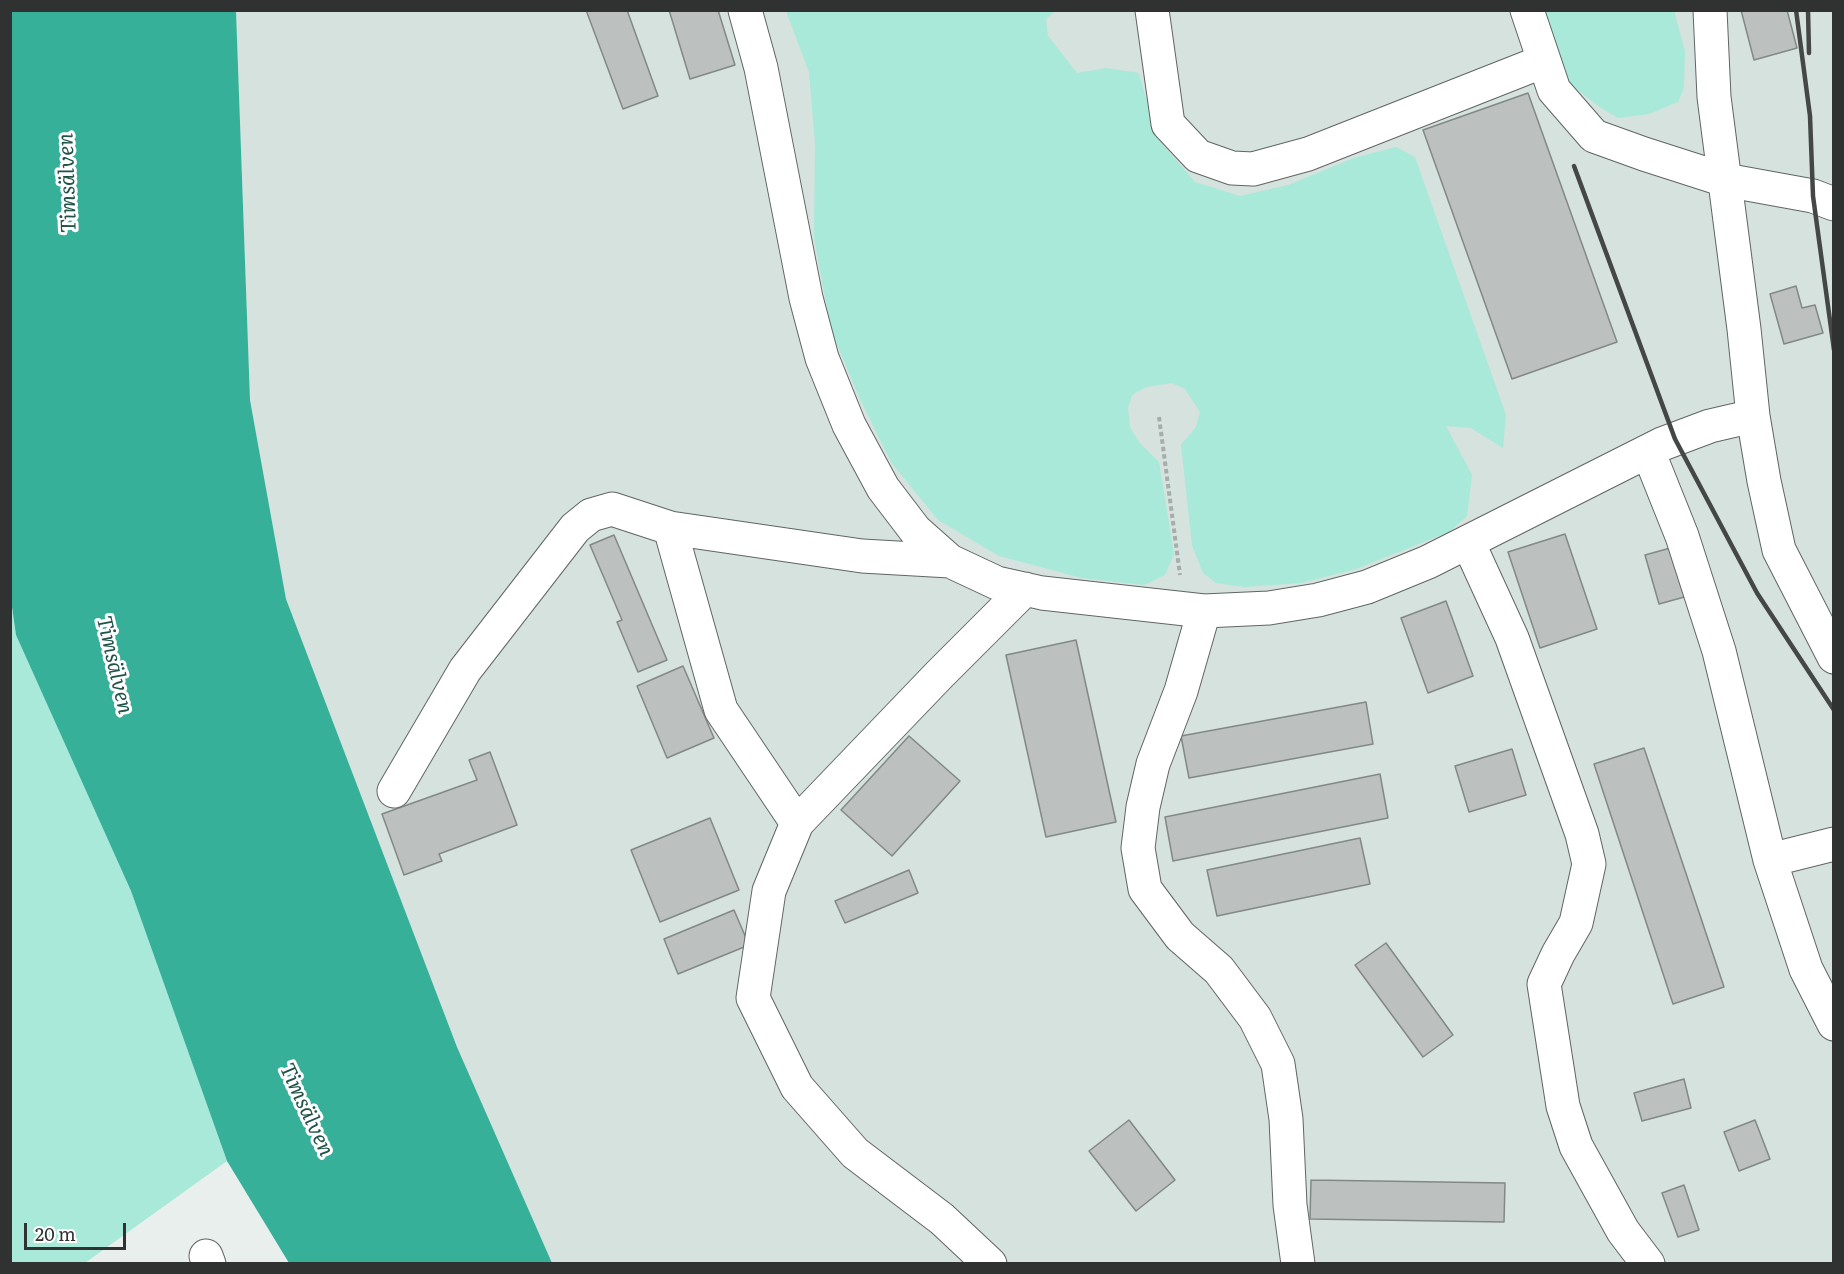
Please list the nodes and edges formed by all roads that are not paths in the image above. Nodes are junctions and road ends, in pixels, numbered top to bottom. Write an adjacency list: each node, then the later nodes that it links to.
1 (745, 10): 12 (lane)
2 (1152, 10): 5 (lane)
3 (1527, 10): 5 (lane)
4 (1710, 10): 6 (lane)
5 (1544, 61): 6 (lane)
6 (1725, 180): 7 (lane); 8 (lane)
7 (1833, 204)
8 (1753, 416): 9 (lane); 15 (lane)
9 (1648, 451): 11 (lane); 19 (lane)
10 (670, 528): 12 (lane); 16 (lane); 17 (lane)
11 (1468, 542): 14 (lane); 23 (lane)
12 (950, 561): 13 (lane)
13 (1025, 589): 14 (lane); 17 (lane)
14 (1194, 610): 22 (lane)
15 (1833, 657)
16 (394, 791)
17 (797, 824): 21 (lane)
18 (1833, 844): 19 (lane)
19 (1770, 860): 20 (lane)
20 (1833, 1024)
21 (990, 1263)
22 (1297, 1263)
23 (1648, 1263)

